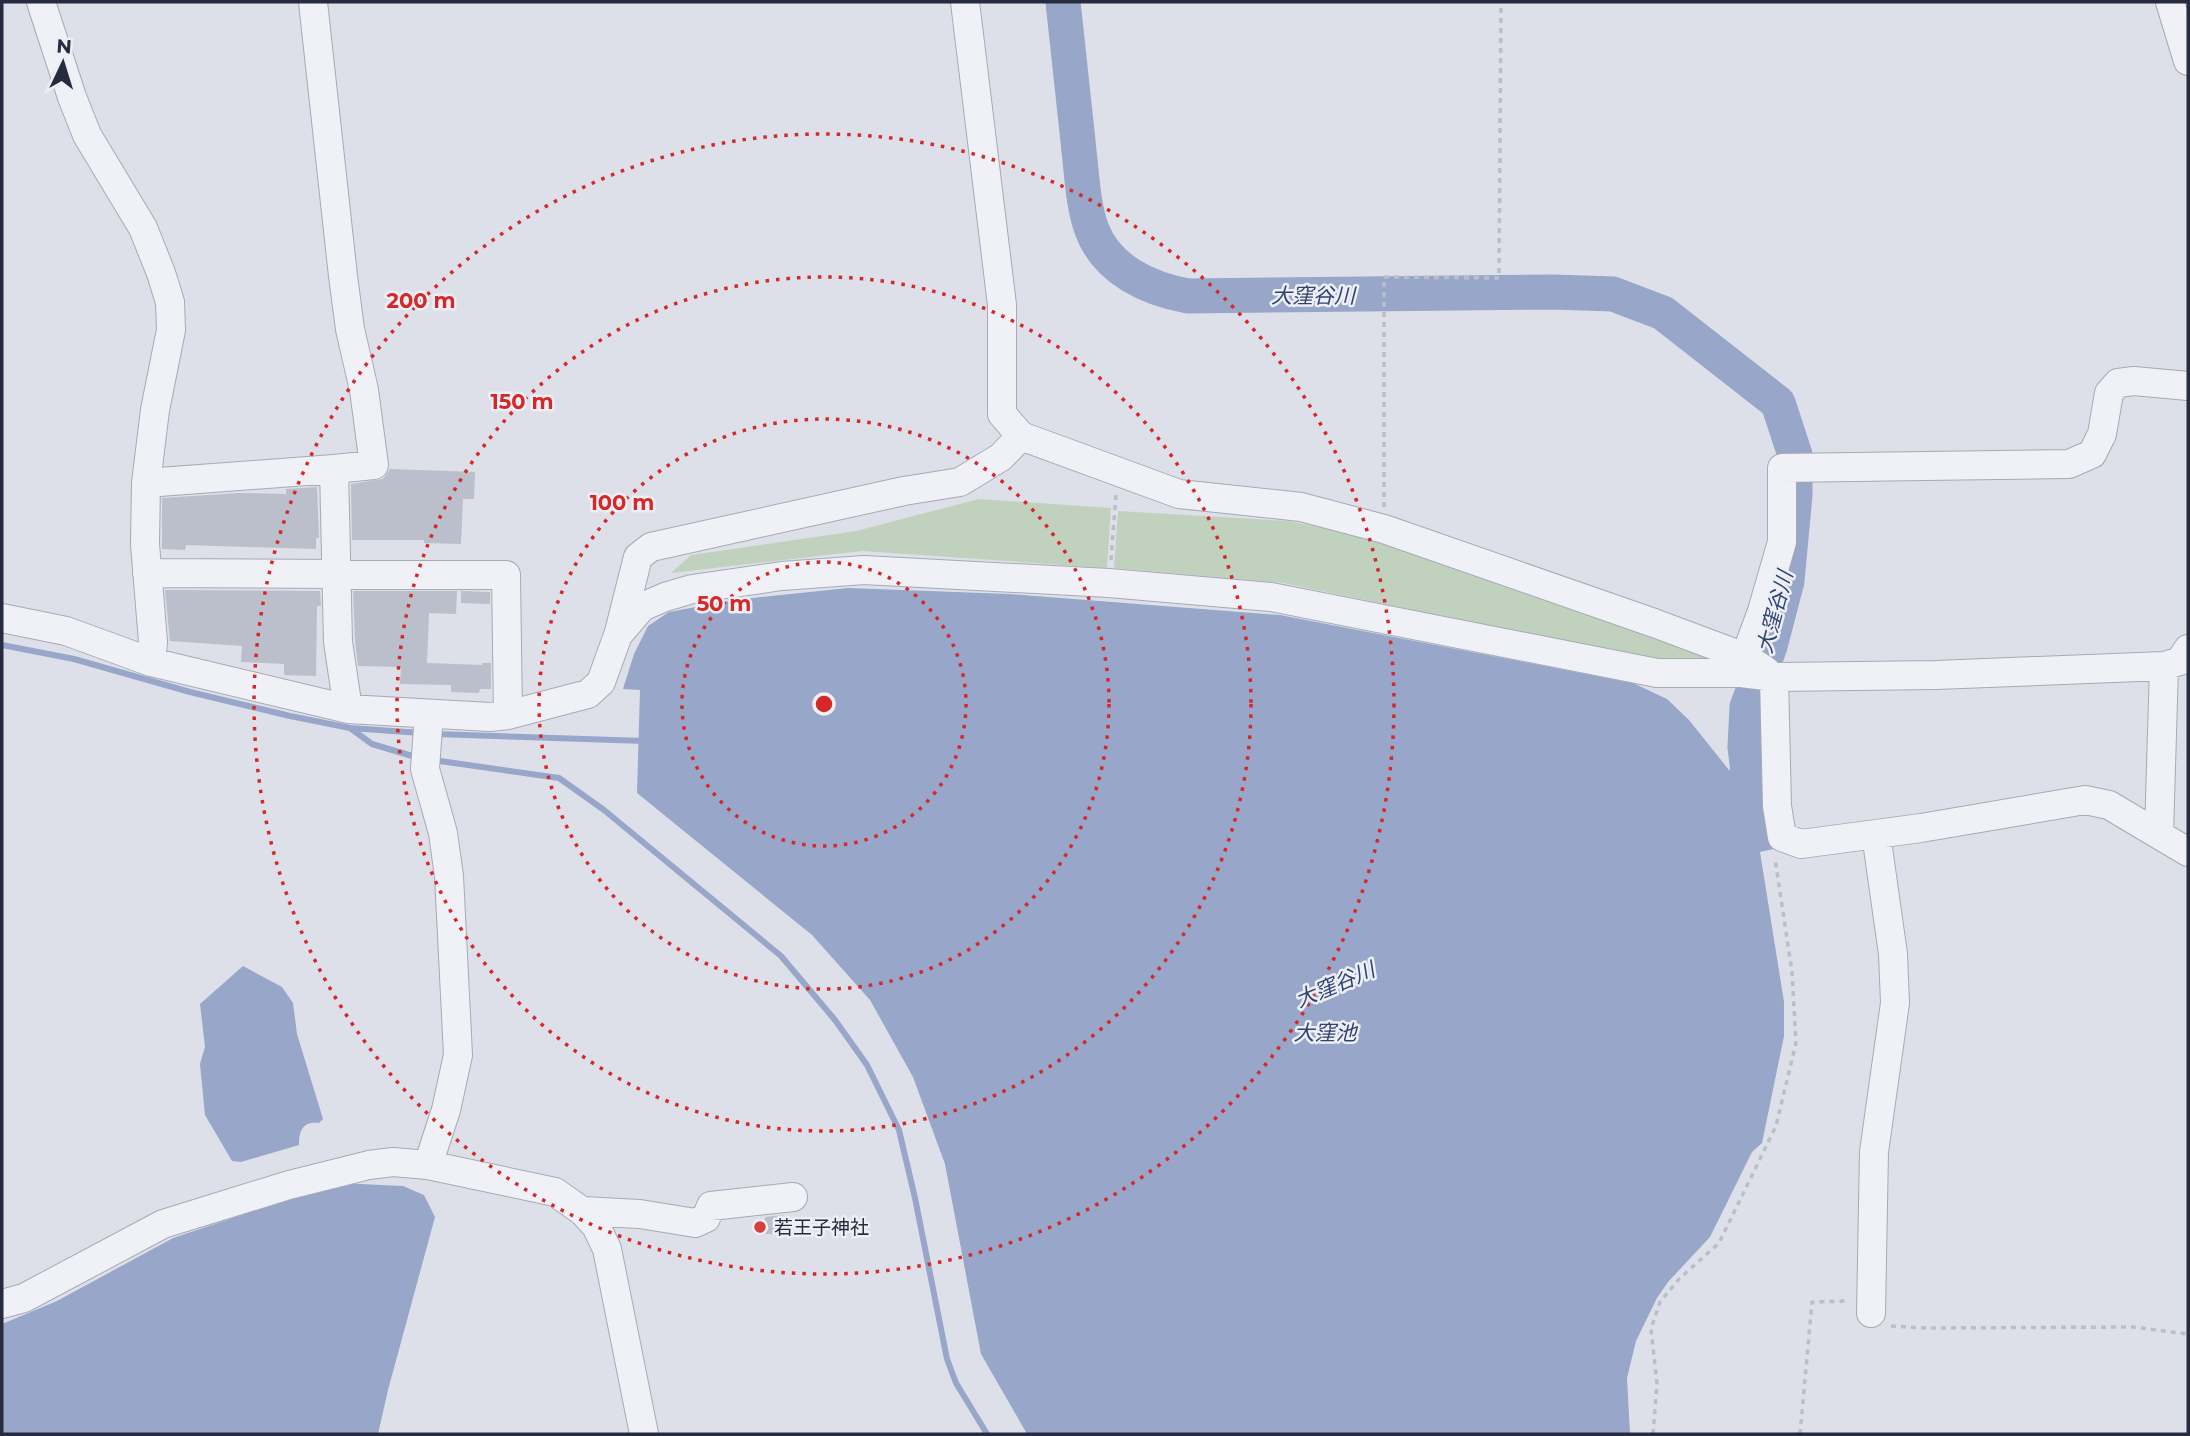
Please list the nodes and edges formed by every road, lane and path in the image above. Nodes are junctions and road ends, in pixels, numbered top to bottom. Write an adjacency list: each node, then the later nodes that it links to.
1 (41, 2): 10 (street)
2 (313, 2): 9 (street)
3 (965, 2): 8 (street)
4 (1501, 2): 12 (path)
5 (2170, 2): 6 (street)
6 (2188, 61)
7 (2188, 386): 21 (street)
8 (1021, 436): 12 (street); 17 (street)
9 (334, 469): 10 (street); 14 (street)
10 (146, 482): 15 (street)
11 (1115, 496): 13 (path)
12 (1384, 528): 21 (street)
13 (1111, 563)
14 (337, 572): 15 (street); 22 (street); 23 (street)
15 (147, 573): 19 (street)
16 (2, 618): 19 (street)
17 (618, 635): 21 (street); 23 (street)
18 (2188, 649): 20 (street)
19 (151, 662): 22 (street)
20 (2164, 666): 21 (street); 25 (street)
21 (1761, 670): 27 (street)
22 (348, 709): 24 (street)
23 (508, 715): 24 (street)
24 (427, 741): 29 (street)
25 (2159, 834): 26 (street); 28 (street)
26 (1876, 835): 27 (street); 33 (street)
27 (1782, 837): 36 (path)
28 (2188, 852)
29 (428, 1165): 31 (street); 32 (street)
30 (793, 1197): 31 (street)
31 (582, 1211): 35 (street)
32 (2, 1304)
33 (1871, 1313): 34 (path); 37 (path)
34 (2188, 1334)
35 (644, 1434)
36 (1653, 1434)
37 (1800, 1434)

